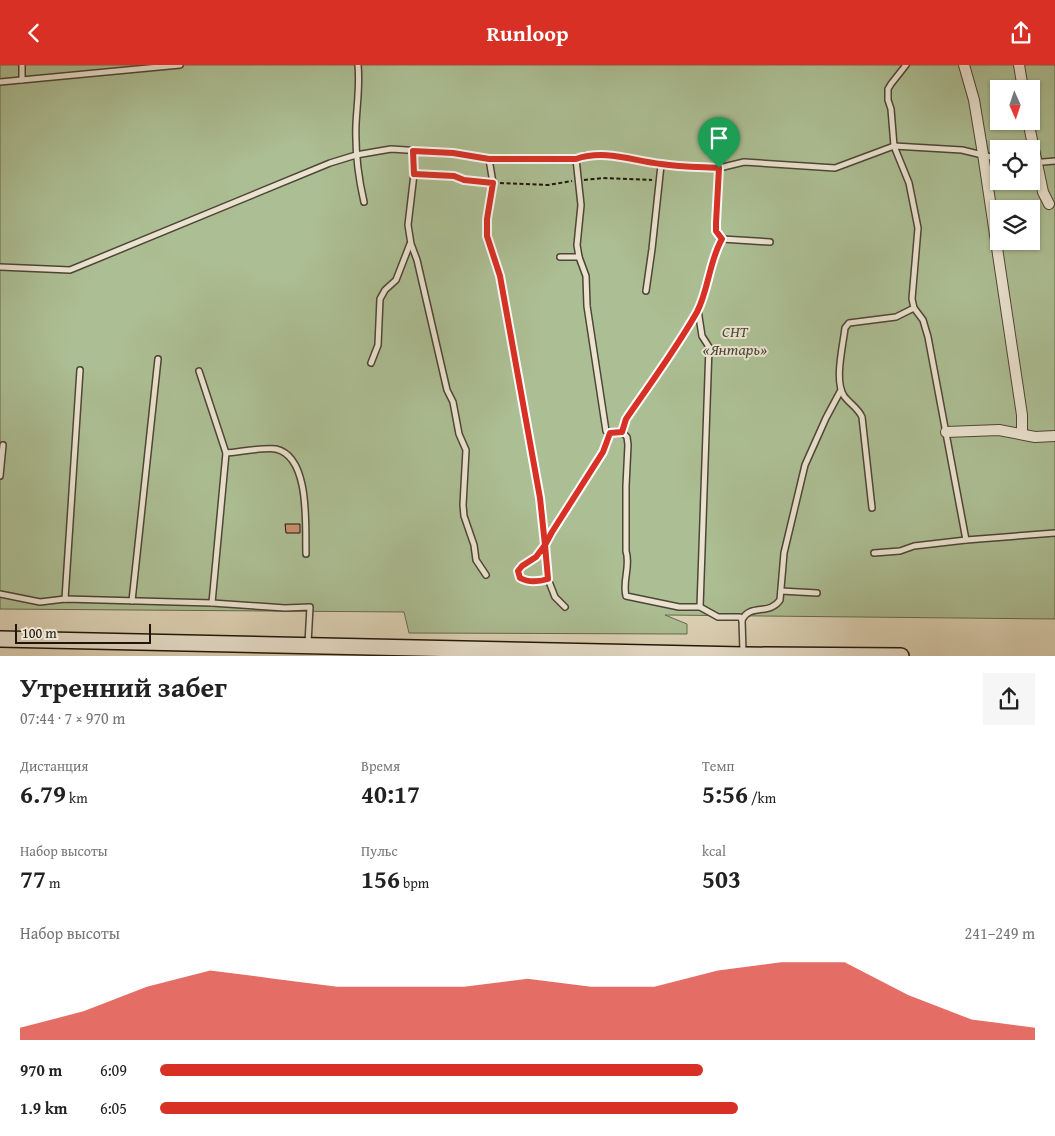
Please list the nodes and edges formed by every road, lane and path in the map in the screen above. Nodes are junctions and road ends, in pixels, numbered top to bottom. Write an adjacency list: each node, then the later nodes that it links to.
1 (22, 65): 9 (lane)
2 (103, 65): 8 (lane)
3 (179, 65): 8 (lane)
4 (358, 65): 15 (lane)
5 (906, 65): 12 (lane)
6 (964, 65): 14 (street)
7 (1019, 65): 10 (street)
8 (103, 72): 9 (lane)
9 (22, 80): 11 (lane)
10 (1022, 80)
11 (0, 82)
12 (894, 146): 14 (lane); 22 (lane); 37 (lane)
13 (413, 151): 15 (lane); 17 (lane); 23 (lane)
14 (983, 154): 16 (lane); 47 (street)
15 (356, 155): 28 (lane); 35 (lane)
16 (990, 156)
17 (489, 159): 18 (lane); 27 (lane)
18 (576, 159): 21 (lane); 24 (lane)
19 (1055, 161): 20 (lane)
20 (1040, 162)
21 (661, 165): 22 (lane); 25 (lane)
22 (719, 168): 30 (lane)
23 (414, 174): 27 (path); 32 (lane)
24 (579, 180): 25 (path); 27 (path); 34 (lane)
25 (660, 181): 36 (lane)
26 (1040, 182): 29 (street)
27 (493, 183): 55 (lane)
28 (364, 202)
29 (1049, 203)
30 (722, 239): 31 (lane); 38 (lane)
31 (770, 242)
32 (411, 244): 40 (lane); 58 (lane)
33 (560, 257): 34 (lane)
34 (579, 257): 46 (lane)
35 (0, 267)
36 (646, 291)
37 (914, 307): 43 (lane); 44 (lane)
38 (698, 311): 45 (lane); 67 (lane)
39 (158, 359): 64 (lane)
40 (372, 363)
41 (80, 370): 63 (lane)
42 (199, 371): 50 (lane)
43 (841, 390): 52 (lane); 60 (lane)
44 (946, 431): 47 (street); 54 (lane)
45 (622, 432): 46 (lane); 67 (lane)
46 (610, 433): 55 (lane)
47 (1022, 434): 48 (street)
48 (1055, 436)
49 (3, 445): 51 (lane)
50 (226, 453): 57 (lane); 65 (lane)
51 (0, 476)
52 (872, 508)
53 (1055, 533): 54 (lane)
54 (966, 540): 56 (lane)
55 (545, 545): 59 (lane); 59 (lane)
56 (874, 553)
57 (306, 554)
58 (486, 575)
59 (548, 579): 66 (lane)
60 (781, 591): 61 (lane); 68 (lane)
61 (817, 593)
62 (0, 594): 63 (lane)
63 (65, 599): 64 (lane)
64 (132, 601): 65 (lane)
65 (212, 603): 70 (lane)
66 (565, 607)
67 (700, 607): 68 (lane)
68 (742, 620): 71 (lane)
69 (0, 639): 70 (main road)
70 (308, 645): 71 (main road)
71 (743, 655): 72 (main road)
72 (901, 656)

